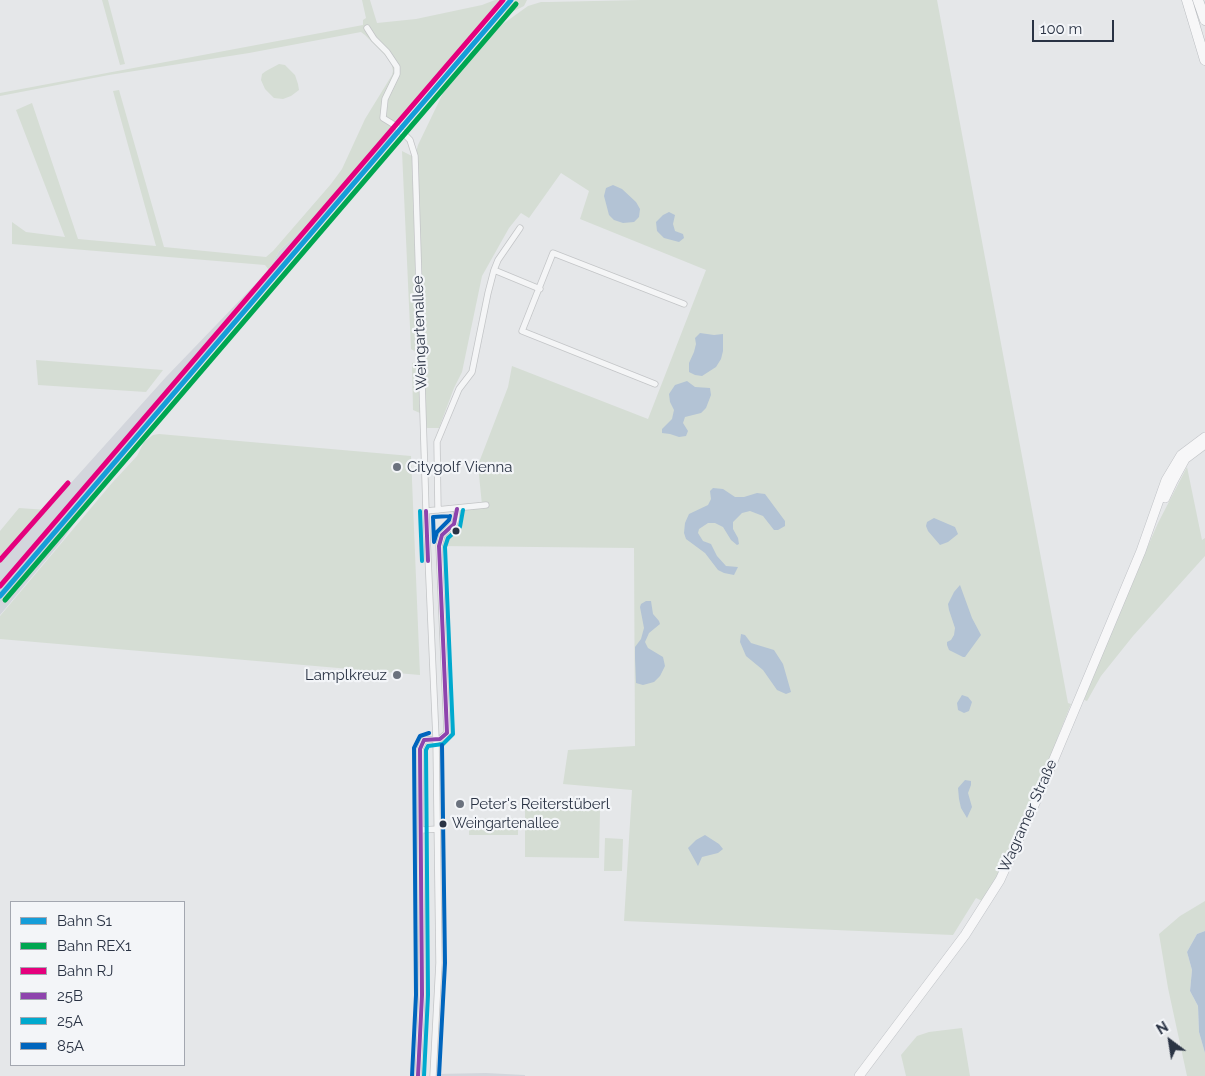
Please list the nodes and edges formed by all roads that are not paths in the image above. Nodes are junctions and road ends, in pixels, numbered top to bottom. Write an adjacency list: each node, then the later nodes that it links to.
1 (1194, 3): 2 (highway); 4 (highway)
2 (1205, 20)
3 (367, 28): 15 (street, Weingartenallee)
4 (1205, 60)
5 (520, 228): 6 (street)
6 (494, 270): 7 (street); 14 (street)
7 (540, 289): 8 (street); 9 (street)
8 (684, 304)
9 (655, 384)
10 (1205, 436): 16 (main road, Wagramer Straße)
11 (1205, 444): 16 (main road, Wagramer Straße)
12 (486, 505): 13 (street)
13 (457, 509): 14 (street); 18 (street)
14 (438, 510): 15 (street)
15 (426, 511): 17 (street, Weingartenallee)
16 (1149, 530): 24 (main road, Wagramer Straße)
17 (433, 684): 18 (street); 19 (street, Weingartenallee)
18 (445, 684): 19 (street)
19 (436, 739): 20 (street); 21 (street, Weingartenallee)
20 (422, 830): 21 (street); 22 (street)
21 (437, 830): 23 (street, Weingartenallee)
22 (418, 1076)
23 (433, 1076)
24 (859, 1076)

